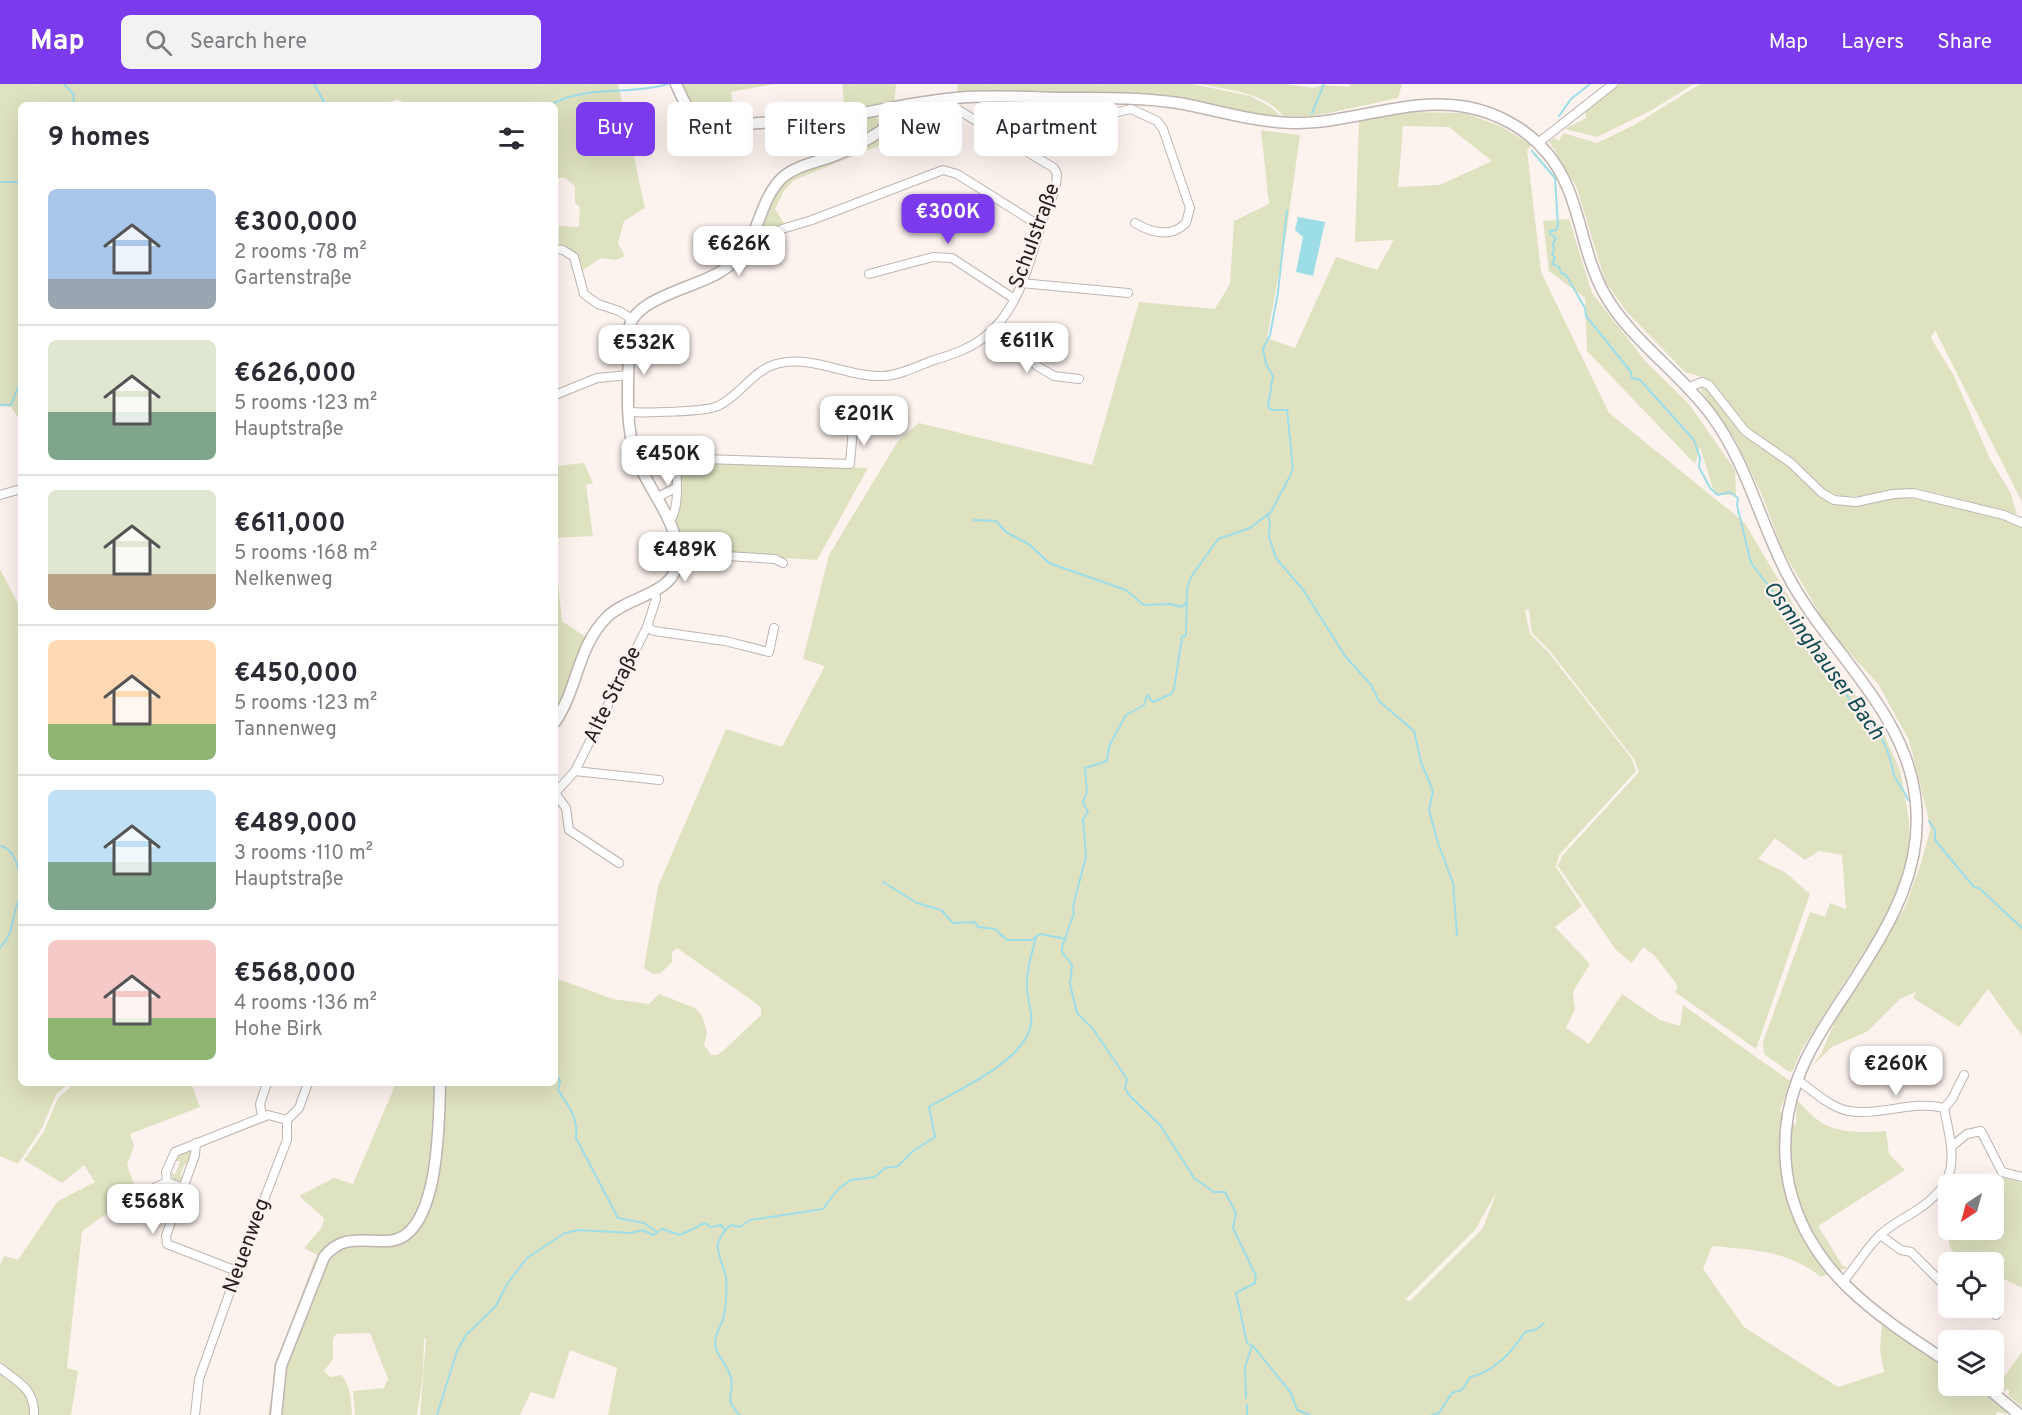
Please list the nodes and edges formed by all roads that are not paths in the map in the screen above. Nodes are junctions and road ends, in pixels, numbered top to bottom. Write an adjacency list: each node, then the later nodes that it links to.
1 (676, 84): 5 (main road)
2 (1613, 84): 8 (street)
3 (1093, 98): 4 (main road); 8 (main road); 9 (street)
4 (931, 102)
5 (879, 110)
6 (962, 112): 10 (street, Schulstraße)
7 (879, 132): 11 (main road)
8 (1538, 143): 21 (main road)
9 (1135, 223)
10 (1040, 226): 11 (street); 14 (street, Schulstraße)
11 (747, 245): 17 (main road)
12 (558, 250): 17 (street)
13 (869, 274): 16 (street)
14 (1021, 283): 15 (street); 16 (street, Schulstraße)
15 (1128, 293)
16 (1013, 298): 18 (street, Schulstraße)
17 (632, 319): 19 (main road)
18 (997, 325): 20 (street); 23 (street, Schulstraße)
19 (629, 375): 22 (street); 23 (main road)
20 (1078, 379)
21 (1689, 387): 30 (street); 43 (main road)
22 (558, 394)
23 (628, 412): 28 (main road)
24 (853, 428): 25 (street)
25 (675, 488): 28 (street); 29 (street)
26 (18, 490): 27 (street)
27 (0, 495)
28 (658, 497): 29 (main road)
29 (669, 522): 31 (main road)
30 (2022, 523)
31 (677, 553): 32 (street); 33 (main road)
32 (783, 563)
33 (655, 591): 34 (street, Alte Straße); 36 (main road)
34 (647, 627): 35 (street); 37 (street, Alte Straße)
35 (774, 628)
36 (558, 717)
37 (575, 771): 38 (street); 39 (street, Alte Straße)
38 (659, 780)
39 (558, 790)
40 (558, 797): 41 (street)
41 (619, 863)
42 (1964, 1075): 47 (street)
43 (1797, 1080): 47 (street); 59 (main road)
44 (266, 1086): 48 (street)
45 (307, 1086): 49 (street, Neuenweg)
46 (440, 1086): 65 (main road)
47 (1944, 1108): 51 (street)
48 (262, 1117): 49 (street); 50 (street)
49 (287, 1120): 57 (street, Neuenweg)
50 (196, 1143): 53 (street); 54 (street)
51 (1952, 1146): 52 (street); 56 (street)
52 (2022, 1177)
53 (166, 1182): 54 (street); 55 (street)
54 (183, 1188): 57 (street)
55 (132, 1198)
56 (1880, 1235): 58 (street); 59 (street)
57 (234, 1270): 64 (street, Neuenweg)
58 (1938, 1279)
59 (1842, 1283): 60 (main road)
60 (1938, 1355)
61 (0, 1368): 63 (street)
62 (1997, 1396): 66 (main road)
63 (34, 1415)
64 (195, 1415)
65 (276, 1415)
66 (2020, 1415)

